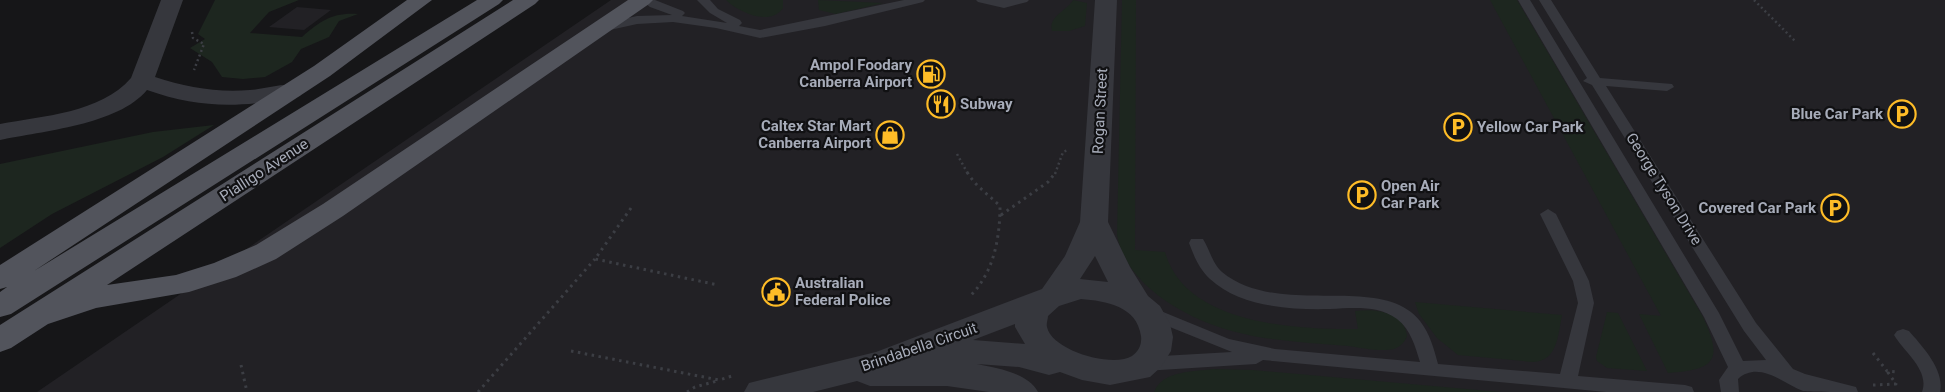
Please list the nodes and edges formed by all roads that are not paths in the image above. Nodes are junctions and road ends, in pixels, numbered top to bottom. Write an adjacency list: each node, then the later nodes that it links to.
1 (172, 0): 17 (street)
2 (421, 0): 21 (main road)
3 (492, 0): 28 (main road, Pialligo Avenue)
4 (528, 0): 30 (main road, Pialligo Avenue)
5 (642, 0): 15 (main road)
6 (647, 0): 14 (lane)
7 (703, 0): 16 (lane)
8 (920, 0): 16 (lane)
9 (982, 0): 10 (lane)
10 (1023, 0)
11 (1106, 0): 24 (street, Rogan Street)
12 (1524, 0): 18 (lane, George Tyson Drive)
13 (1545, 0): 19 (lane, George Tyson Drive)
14 (716, 24): 15 (lane); 16 (lane)
15 (595, 30): 30 (main road)
16 (750, 30)
17 (142, 80): 21 (street); 22 (street)
18 (1571, 80): 19 (lane); 35 (lane, George Tyson Drive)
19 (1596, 82): 20 (lane); 40 (lane, George Tyson Drive)
20 (1667, 87)
21 (291, 91): 26 (main road)
22 (0, 132)
23 (1548, 214): 41 (lane)
24 (1094, 222): 27 (street, Rogan Street); 29 (street, Rogan Street)
25 (1197, 243): 36 (lane)
26 (0, 279)
27 (1050, 298): 29 (street); 34 (street, Brindabella Circuit); 37 (street)
28 (0, 306)
29 (1140, 306): 33 (lane); 39 (street)
30 (35, 317): 32 (main road, Pialligo Avenue)
31 (1903, 335): 48 (lane)
32 (0, 340)
33 (1275, 356): 36 (lane); 39 (lane)
34 (882, 363): 37 (street); 38 (street, Brindabella Circuit)
35 (1738, 369): 40 (lane); 45 (lane)
36 (1432, 370): 41 (lane)
37 (1057, 374): 39 (street)
38 (832, 375): 42 (street, Brindabella Circuit); 43 (street)
39 (1138, 375)
40 (1793, 377): 46 (lane); 47 (lane)
41 (1568, 381): 44 (lane)
42 (749, 383)
43 (1021, 392)
44 (1685, 392)
45 (1730, 392)
46 (1816, 392)
47 (1850, 392)
48 (1931, 392)

